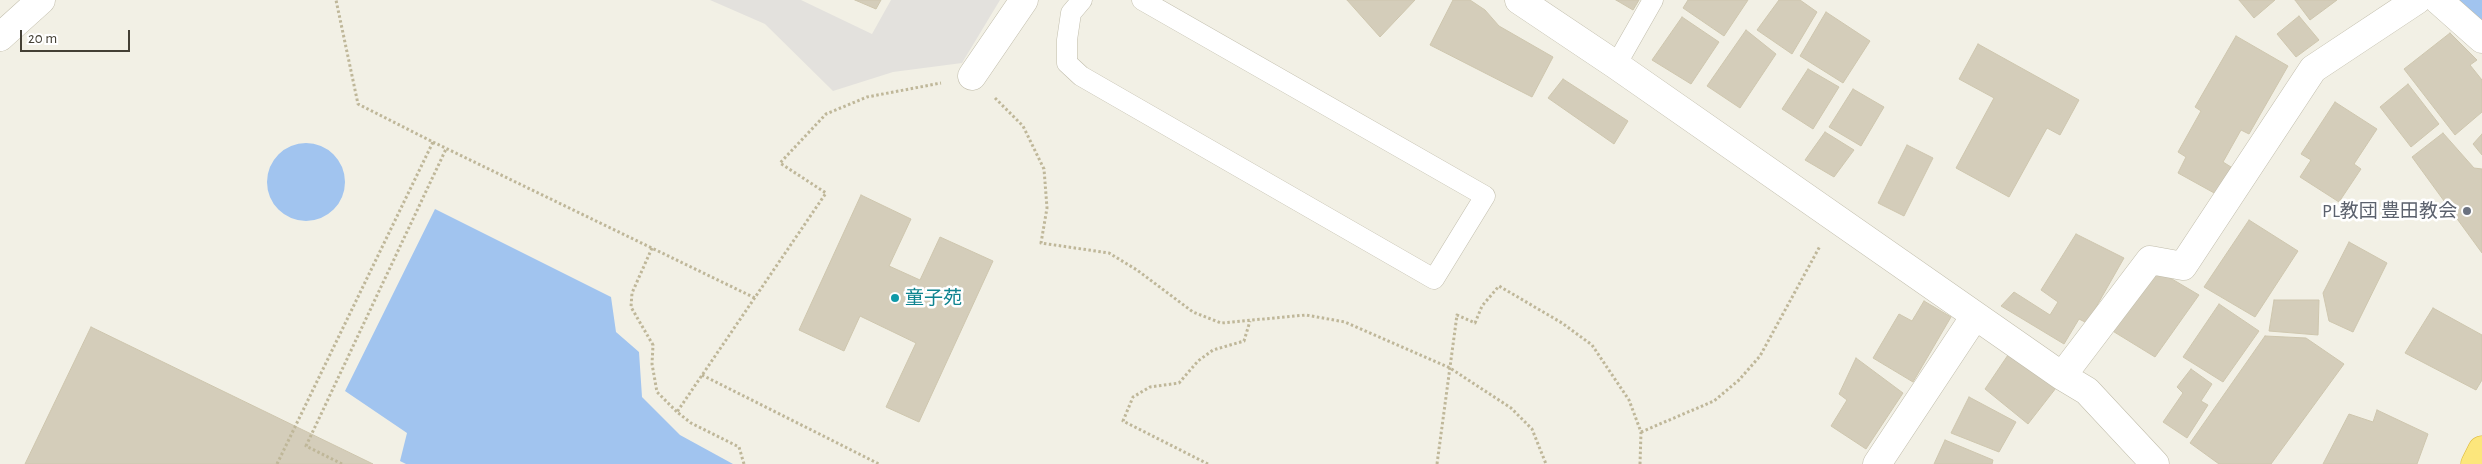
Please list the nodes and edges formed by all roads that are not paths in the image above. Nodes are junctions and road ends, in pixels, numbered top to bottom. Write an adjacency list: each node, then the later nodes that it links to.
1 (41, 0): 9 (street)
2 (1024, 0): 12 (street)
3 (1082, 0): 4 (lane)
4 (1142, 0)
5 (1519, 0): 11 (street)
6 (1653, 0): 11 (lane)
7 (2418, 0): 14 (street)
8 (2438, 0): 10 (street)
9 (0, 37)
10 (2482, 39)
11 (1616, 64): 13 (street)
12 (972, 76)
13 (1975, 316): 14 (street); 16 (street)
14 (2062, 376): 17 (street)
15 (2482, 450): 18 (highway)
16 (1877, 464)
17 (2155, 464)
18 (2475, 464)

